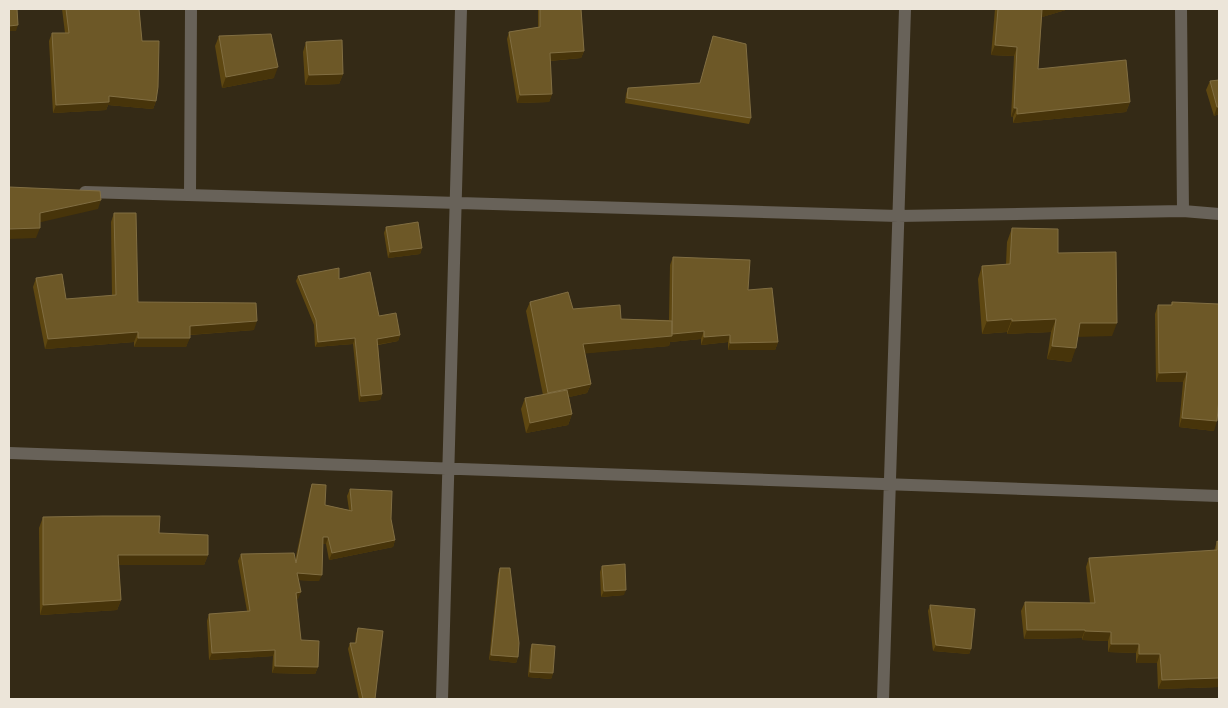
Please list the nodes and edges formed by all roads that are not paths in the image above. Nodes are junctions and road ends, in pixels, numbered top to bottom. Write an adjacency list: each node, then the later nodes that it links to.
1 (191, 9): 6 (street)
2 (460, 9): 7 (street)
3 (905, 9): 10 (street)
4 (1181, 9): 8 (street)
5 (75, 192): 6 (street)
6 (190, 196): 7 (street)
7 (455, 203): 10 (street); 12 (street)
8 (1183, 211): 9 (street); 10 (street)
9 (1219, 214)
10 (898, 216): 13 (street)
11 (9, 453): 12 (street)
12 (448, 468): 13 (street); 15 (street)
13 (890, 484): 14 (street); 16 (street)
14 (1219, 496)
15 (442, 699)
16 (883, 699)

